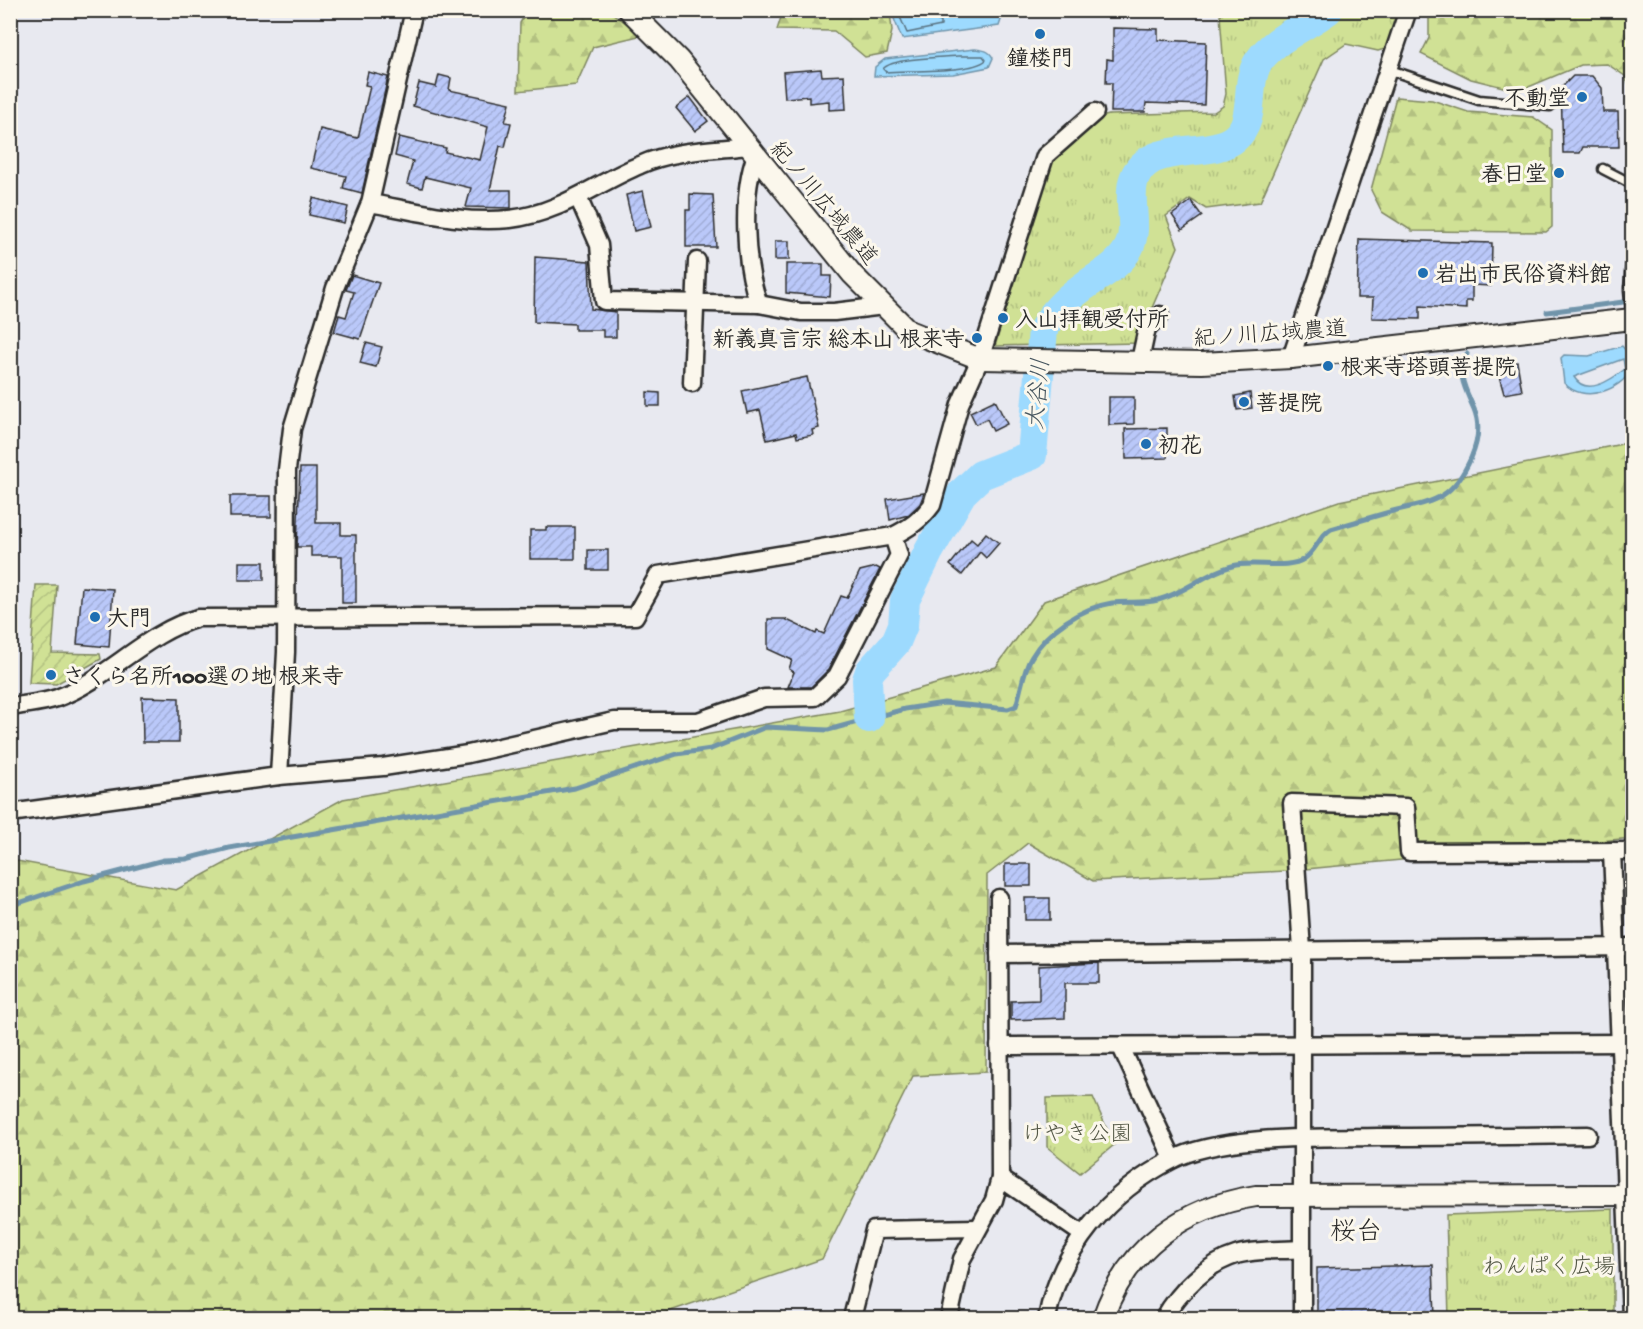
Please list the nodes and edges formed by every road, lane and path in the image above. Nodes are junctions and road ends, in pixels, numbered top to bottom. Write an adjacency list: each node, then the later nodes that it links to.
1 (414, 10): 11 (street)
2 (630, 10): 7 (street, 紀ノ川広域農道)
3 (1408, 10): 4 (street)
4 (1387, 69): 5 (lane); 19 (street)
5 (1550, 106)
6 (1095, 112): 20 (street)
7 (752, 151): 10 (street); 15 (street); 16 (street, 紀ノ川広域農道)
8 (1604, 169): 9 (lane)
9 (1632, 184)
10 (578, 197): 11 (street); 14 (street)
11 (370, 203): 24 (street)
12 (1632, 242): 18 (lane)
13 (697, 261): 14 (street)
14 (697, 303): 15 (street); 22 (street)
15 (759, 304): 16 (street)
16 (884, 306): 20 (street, 紀ノ川広域農道)
17 (1160, 315): 21 (street)
18 (1632, 315): 19 (street, 紀ノ川広域農道)
19 (1291, 358): 21 (street, 紀ノ川広域農道)
20 (980, 359): 21 (street, 紀ノ川広域農道); 23 (street)
21 (1140, 361)
22 (692, 383)
23 (893, 536): 24 (street); 26 (street)
24 (287, 616): 25 (street); 26 (street)
25 (11, 708)
26 (279, 776): 27 (street)
27 (10, 813)
28 (1612, 851): 29 (street); 31 (street); 33 (street)
29 (1632, 851)
30 (999, 898): 34 (street)
31 (1615, 947): 32 (street); 33 (street); 36 (street)
32 (1632, 947)
33 (1302, 950): 34 (street); 35 (street)
34 (999, 954): 37 (street)
35 (1302, 1043): 36 (street); 38 (street); 40 (street)
36 (1625, 1043): 43 (street)
37 (999, 1046): 38 (street); 42 (street)
38 (1121, 1047): 41 (street)
39 (1588, 1136): 40 (street)
40 (1301, 1138): 41 (street); 44 (street)
41 (1173, 1159): 46 (street)
42 (1000, 1178): 45 (street); 46 (street)
43 (1630, 1195): 44 (street); 48 (street)
44 (1301, 1196): 47 (street); 52 (street)
45 (977, 1228): 49 (street); 50 (street)
46 (1082, 1234): 51 (street)
47 (1301, 1250): 53 (street); 54 (street)
48 (1631, 1250): 55 (street)
49 (852, 1318)
50 (949, 1318)
51 (1047, 1318)
52 (1103, 1318)
53 (1164, 1318)
54 (1302, 1318)
55 (1631, 1318)

